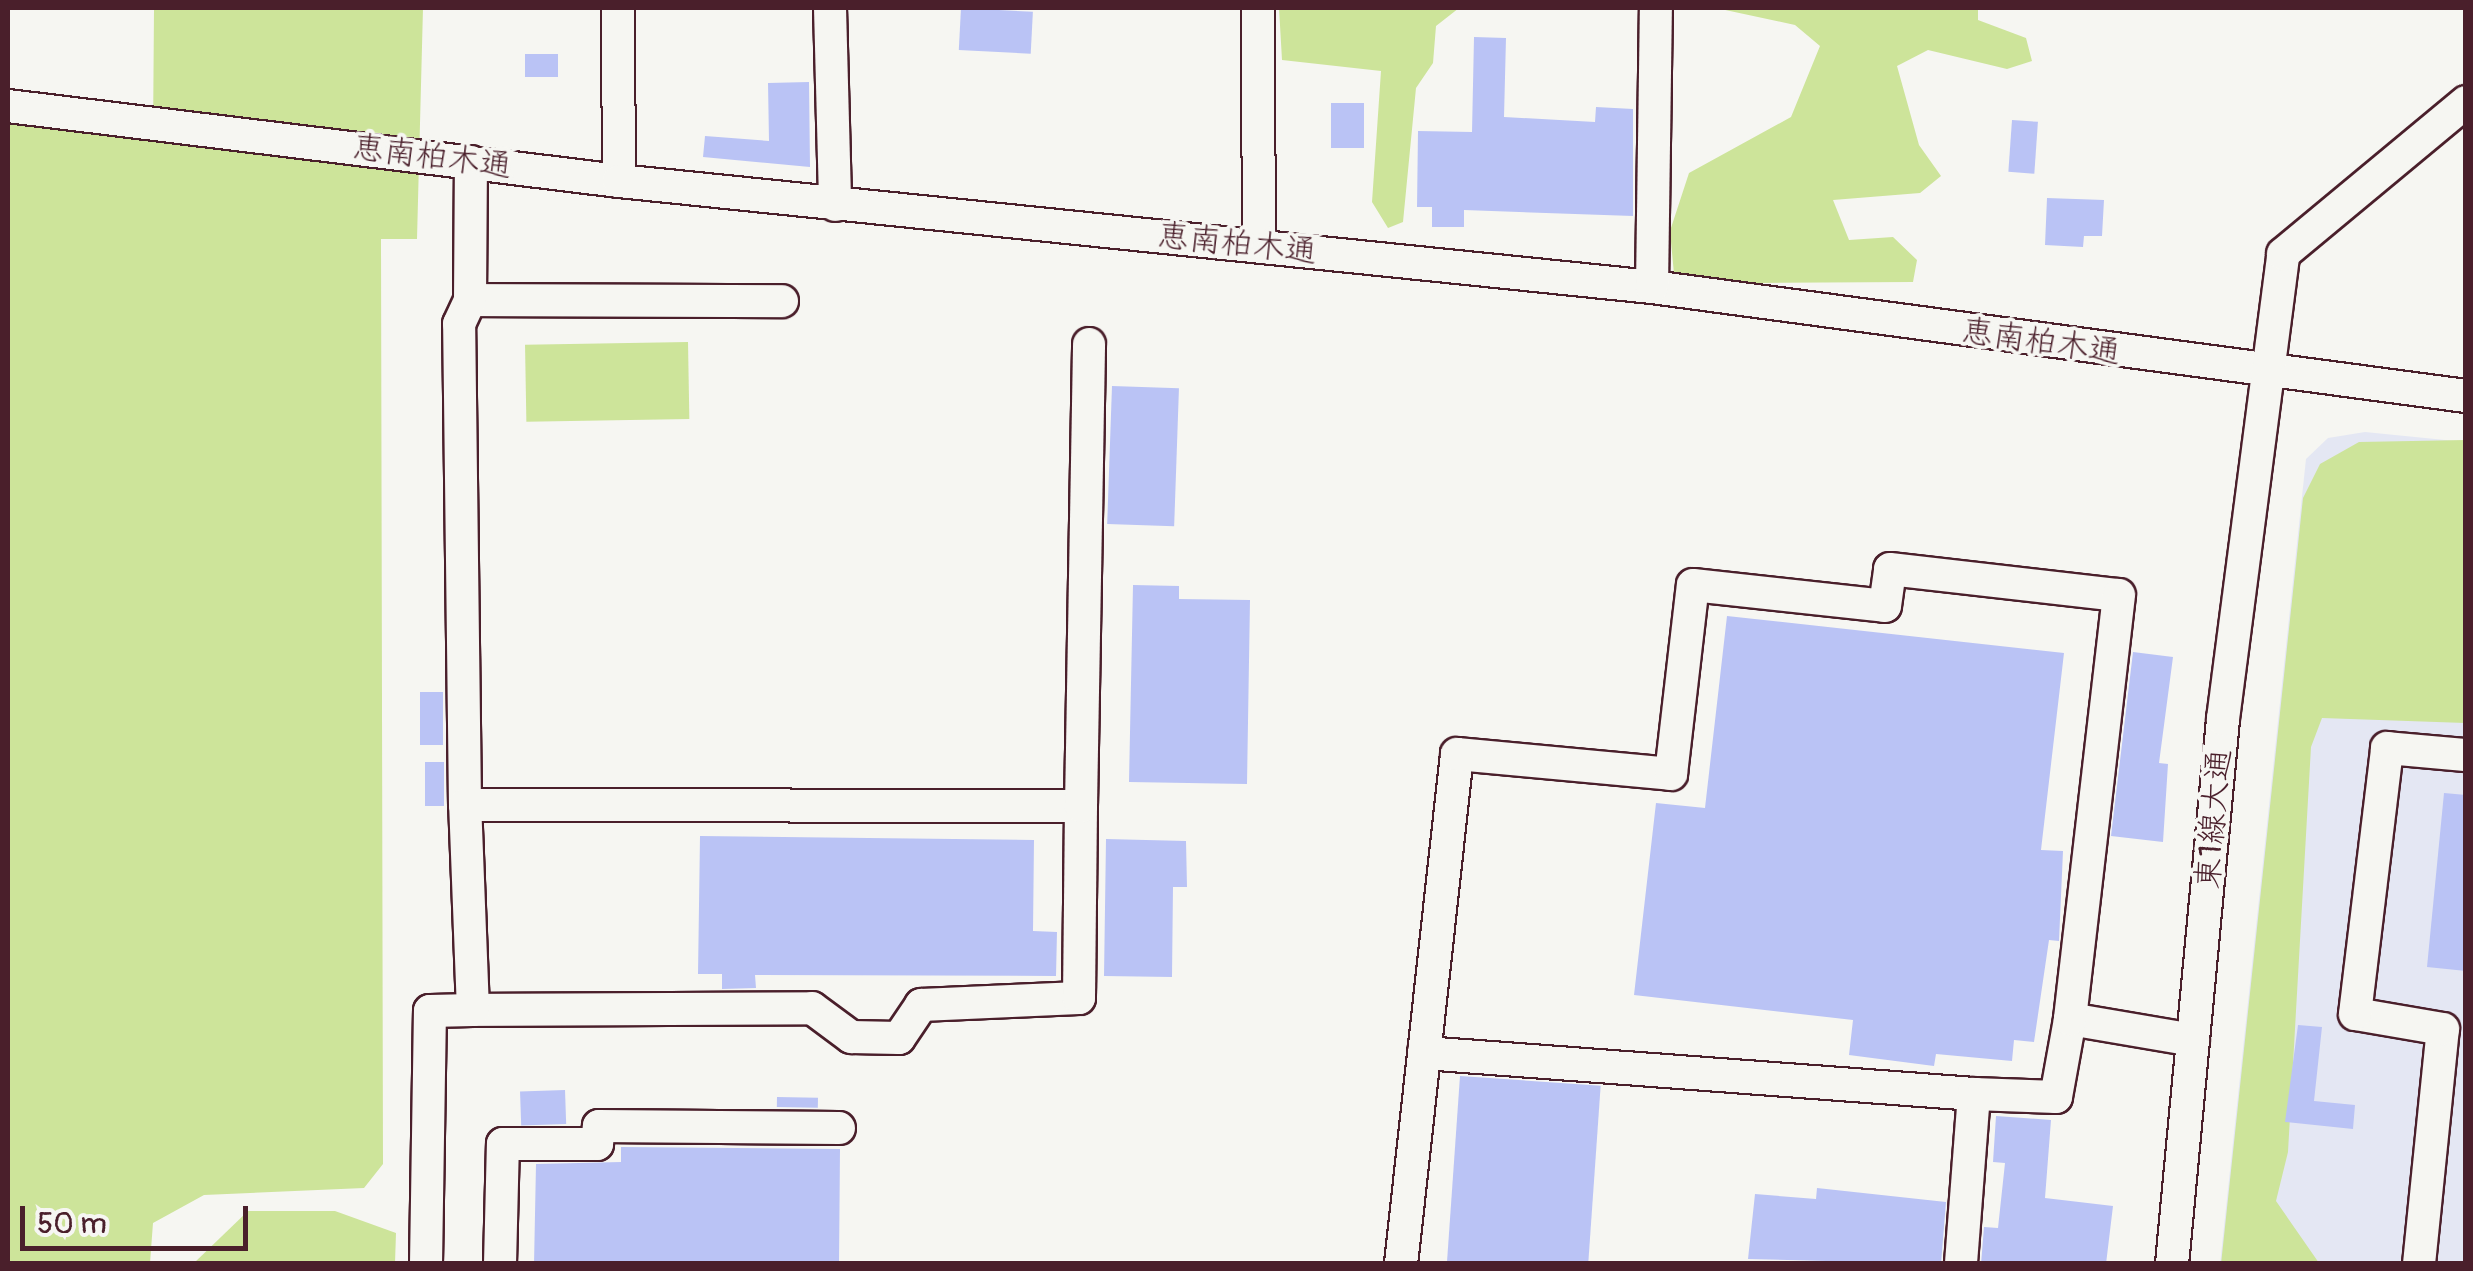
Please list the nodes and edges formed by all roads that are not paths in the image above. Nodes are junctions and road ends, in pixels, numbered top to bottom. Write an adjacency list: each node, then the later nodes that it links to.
1 (618, 8): 8 (street)
2 (830, 8): 9 (street)
3 (1258, 8): 10 (street)
4 (1656, 8): 11 (street)
5 (2466, 102): 15 (street, 東1線大通)
6 (8, 106): 7 (street, 恵南柏木通)
7 (472, 162): 8 (street, 恵南柏木通); 12 (street)
8 (618, 181): 9 (street, 恵南柏木通)
9 (835, 205): 10 (street, 恵南柏木通)
10 (1258, 246): 11 (street, 恵南柏木通)
11 (1652, 286): 15 (street, 恵南柏木通)
12 (470, 300): 13 (street); 18 (street)
13 (782, 301)
14 (1089, 344): 19 (street)
15 (2272, 376): 16 (street, 恵南柏木通); 22 (street, 東1線大通)
16 (2466, 396)
17 (2466, 755): 31 (street)
18 (466, 806): 19 (street); 20 (street)
19 (1080, 806): 20 (street)
20 (474, 1010): 26 (street)
21 (2070, 1020): 22 (street); 23 (street); 24 (street)
22 (2193, 1040): 30 (street, 東1線大通)
23 (1424, 1053): 24 (street); 28 (street)
24 (1974, 1094): 29 (street)
25 (839, 1128): 27 (street)
26 (426, 1264)
27 (500, 1264)
28 (1401, 1264)
29 (1961, 1264)
30 (2172, 1264)
31 (2420, 1264)

